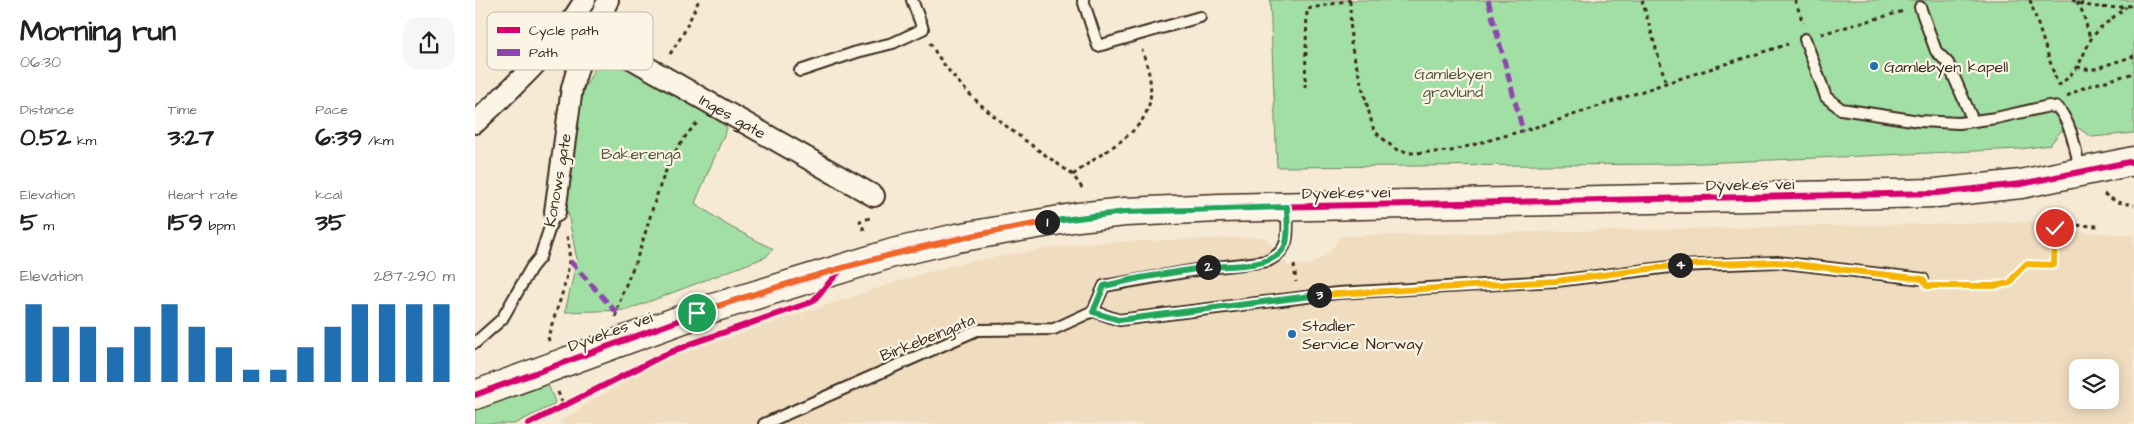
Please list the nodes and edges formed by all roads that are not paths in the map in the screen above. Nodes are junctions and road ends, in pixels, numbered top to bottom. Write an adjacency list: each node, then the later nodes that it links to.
1 (585, 0): 6 (street)
2 (608, 0): 7 (street, Konows gate)
3 (912, 0): 13 (lane)
4 (1083, 0): 8 (lane)
5 (1920, 7): 14 (lane)
6 (576, 12)
7 (603, 12)
8 (1200, 16)
9 (1805, 33): 14 (lane)
10 (529, 70): 15 (street)
11 (577, 70): 20 (street, Konows gate)
12 (652, 70): 18 (street, Inges gate)
13 (800, 71)
14 (1973, 121): 17 (lane)
15 (475, 123)
16 (2134, 161): 17 (street, Dyvekes vei)
17 (2081, 172): 19 (street, Dyvekes vei)
18 (874, 196)
19 (1287, 207): 22 (lane); 24 (street, Dyvekes vei)
20 (555, 212): 23 (lane, Konows gate)
21 (1923, 279): 22 (lane)
22 (1093, 312): 25 (lane, Birkebeingata)
23 (475, 343)
24 (475, 395)
25 (764, 424)

